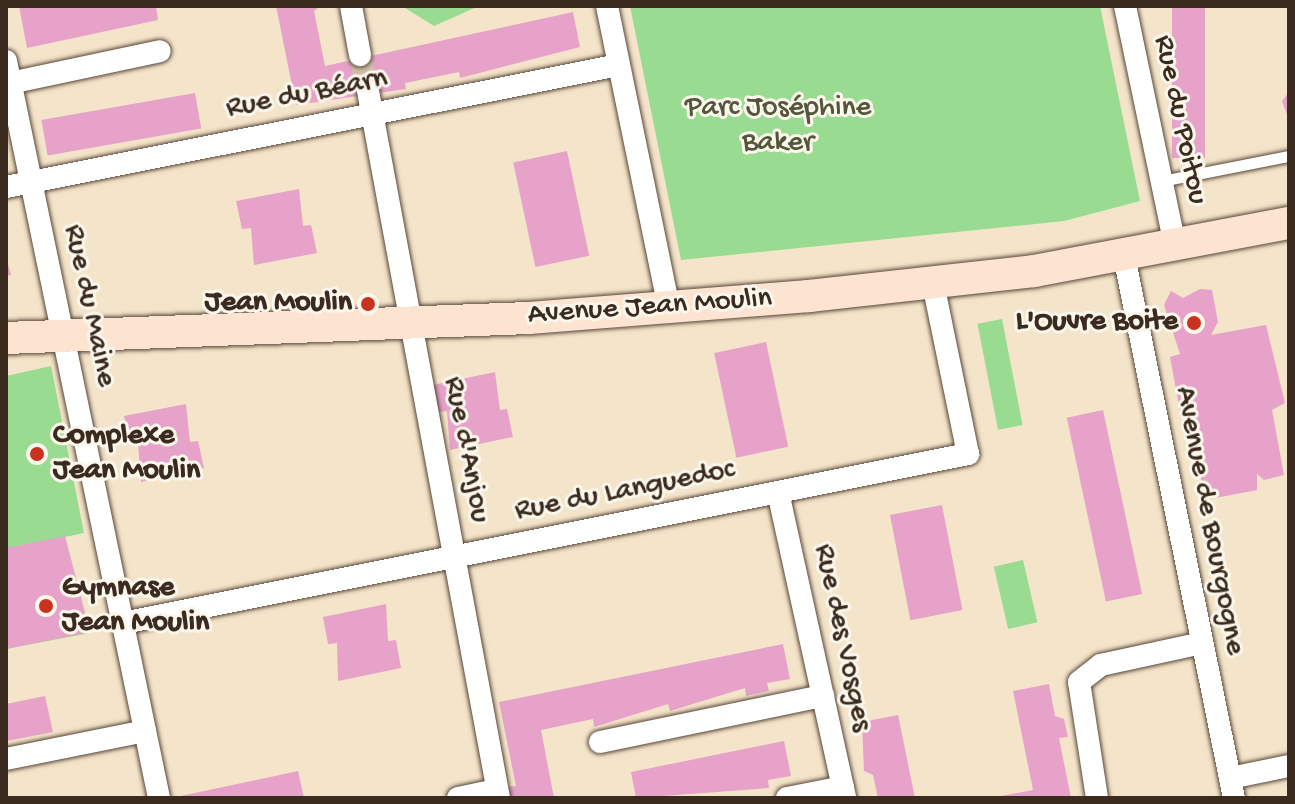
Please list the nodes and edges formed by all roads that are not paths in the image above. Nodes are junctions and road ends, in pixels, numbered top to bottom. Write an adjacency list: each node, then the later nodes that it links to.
1 (351, 6): 5 (street)
2 (607, 6): 6 (street)
3 (1125, 6): 10 (street, Rue du Poitou)
4 (160, 51): 7 (street)
5 (360, 55)
6 (619, 65): 8 (street, Rue du Béarn); 17 (street)
7 (8, 72): 11 (street, Rue du Maine)
8 (370, 102): 11 (street, Rue du Béarn); 18 (street, Rue d'Anjou)
9 (1289, 156): 10 (lane)
10 (1161, 181): 14 (street, Rue du Poitou)
11 (31, 182): 12 (street, Rue du Béarn); 20 (street, Rue du Maine)
12 (6, 187)
13 (1289, 223): 14 (street, Avenue Jean Moulin)
14 (1175, 246): 15 (street, Avenue Jean Moulin)
15 (1124, 256): 16 (street, Avenue Jean Moulin); 24 (street, Avenue de Bourgogne)
16 (933, 283): 17 (street, Avenue Jean Moulin); 21 (street, Rue du Languedoc)
17 (669, 308): 18 (street, Avenue Jean Moulin)
18 (411, 323): 20 (street, Avenue Jean Moulin); 22 (street, Rue d'Anjou)
19 (6, 338): 20 (street, Avenue Jean Moulin)
20 (64, 339): 23 (street, Rue du Maine)
21 (778, 492): 22 (street, Rue du Languedoc); 25 (street, Rue des Vosges)
22 (455, 556): 23 (street, Rue du Languedoc); 32 (street, Rue d'Anjou)
23 (123, 623): 26 (street, Rue du Maine)
24 (1202, 643): 30 (street, Avenue de Bourgogne); 36 (street)
25 (823, 696): 27 (street); 31 (street, Rue des Vosges)
26 (145, 731): 28 (street); 33 (street, Rue du Maine)
27 (600, 742)
28 (6, 759)
29 (1289, 766): 30 (street)
30 (1232, 788)
31 (844, 792): 35 (street)
32 (498, 794): 34 (street)
33 (159, 798)
34 (458, 798)
35 (787, 798)
36 (1097, 798)

